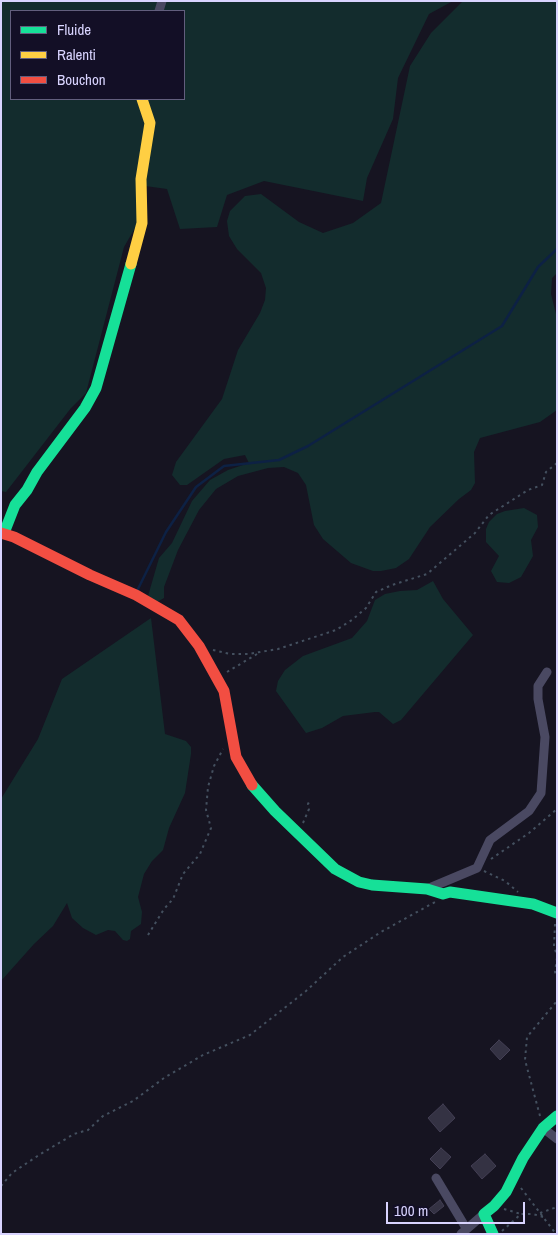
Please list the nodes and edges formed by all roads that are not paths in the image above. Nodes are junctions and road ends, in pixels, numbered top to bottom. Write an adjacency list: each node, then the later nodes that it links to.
1 (142, 100): 2 (street)
2 (3, 533): 4 (street)
3 (548, 672): 4 (street)
4 (427, 889): 5 (street)
5 (556, 913)
6 (557, 1116): 7 (street)
7 (544, 1128): 8 (street); 10 (street)
8 (557, 1139)
9 (436, 1178): 11 (street)
10 (484, 1214): 11 (street); 12 (street)
11 (464, 1231)
12 (493, 1234)

